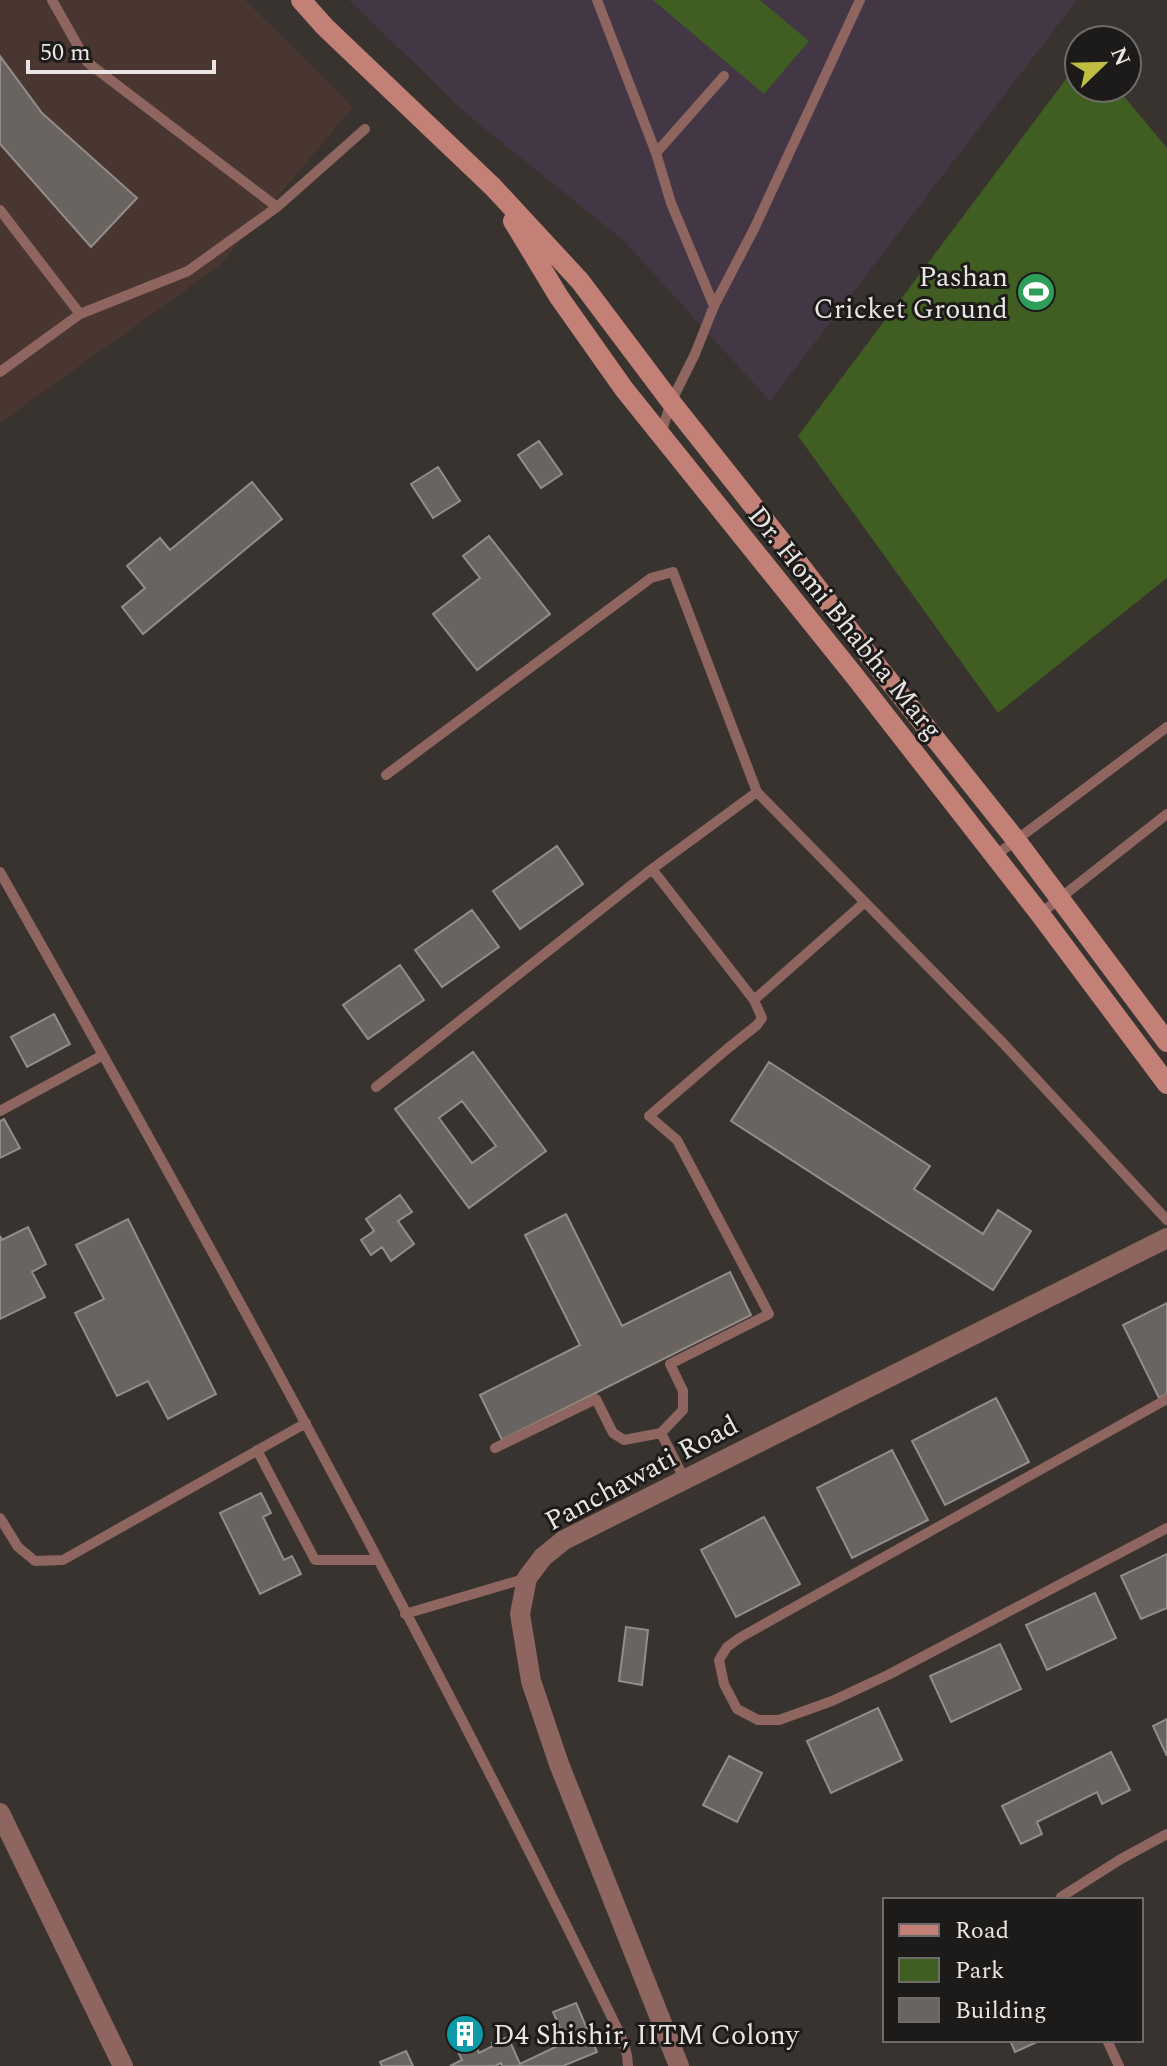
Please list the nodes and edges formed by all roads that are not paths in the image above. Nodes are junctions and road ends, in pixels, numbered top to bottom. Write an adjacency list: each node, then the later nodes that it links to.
1 (52, 0): 9 (lane)
2 (301, 0): 8 (main road, Dr. Homi Bhabha Marg)
3 (597, 0): 7 (lane)
4 (860, 0): 11 (lane)
5 (724, 76): 7 (lane)
6 (365, 129): 9 (lane)
7 (656, 153): 11 (lane)
8 (493, 187): 14 (main road, Dr. Homi Bhabha Marg); 15 (main road, Dr. Homi Bhabha Marg)
9 (277, 207): 12 (lane)
10 (0, 210): 12 (lane)
11 (714, 306): 14 (lane)
12 (80, 314): 13 (lane)
13 (0, 372)
14 (671, 402): 15 (lane); 20 (main road, Dr. Homi Bhabha Marg)
15 (660, 436): 21 (main road, Dr. Homi Bhabha Marg)
16 (1167, 727): 20 (lane)
17 (386, 775): 18 (lane)
18 (757, 792): 22 (lane); 26 (lane)
19 (1167, 814): 25 (lane)
20 (1016, 840): 21 (lane); 25 (main road, Dr. Homi Bhabha Marg)
21 (995, 856): 27 (main road, Dr. Homi Bhabha Marg)
22 (652, 869): 28 (lane); 32 (lane)
23 (0, 872): 24 (lane)
24 (3, 886): 30 (lane)
25 (1060, 897): 27 (lane); 29 (main road, Dr. Homi Bhabha Marg)
26 (865, 902): 28 (lane); 34 (lane)
27 (1040, 914): 31 (main road, Dr. Homi Bhabha Marg)
28 (754, 1000): 38 (lane)
29 (1167, 1042)
30 (103, 1055): 33 (lane); 37 (lane)
31 (1167, 1084)
32 (376, 1087)
33 (0, 1111)
34 (1167, 1220)
35 (1167, 1238): 41 (street, Panchawati Road)
36 (1167, 1399): 43 (lane)
37 (306, 1423): 40 (lane); 44 (lane)
38 (661, 1433): 39 (lane); 41 (lane)
39 (495, 1448)
40 (257, 1450): 42 (lane); 44 (lane)
41 (685, 1480): 45 (street, Panchawati Road)
42 (0, 1518)
43 (1167, 1528)
44 (377, 1560): 46 (lane)
45 (527, 1578): 46 (lane); 53 (street)
46 (405, 1614): 52 (lane)
47 (0, 1813): 51 (street)
48 (1167, 1834): 49 (lane)
49 (1061, 1898)
50 (1108, 2042): 54 (lane)
51 (123, 2066)
52 (628, 2066)
53 (679, 2066)
54 (1119, 2066)

